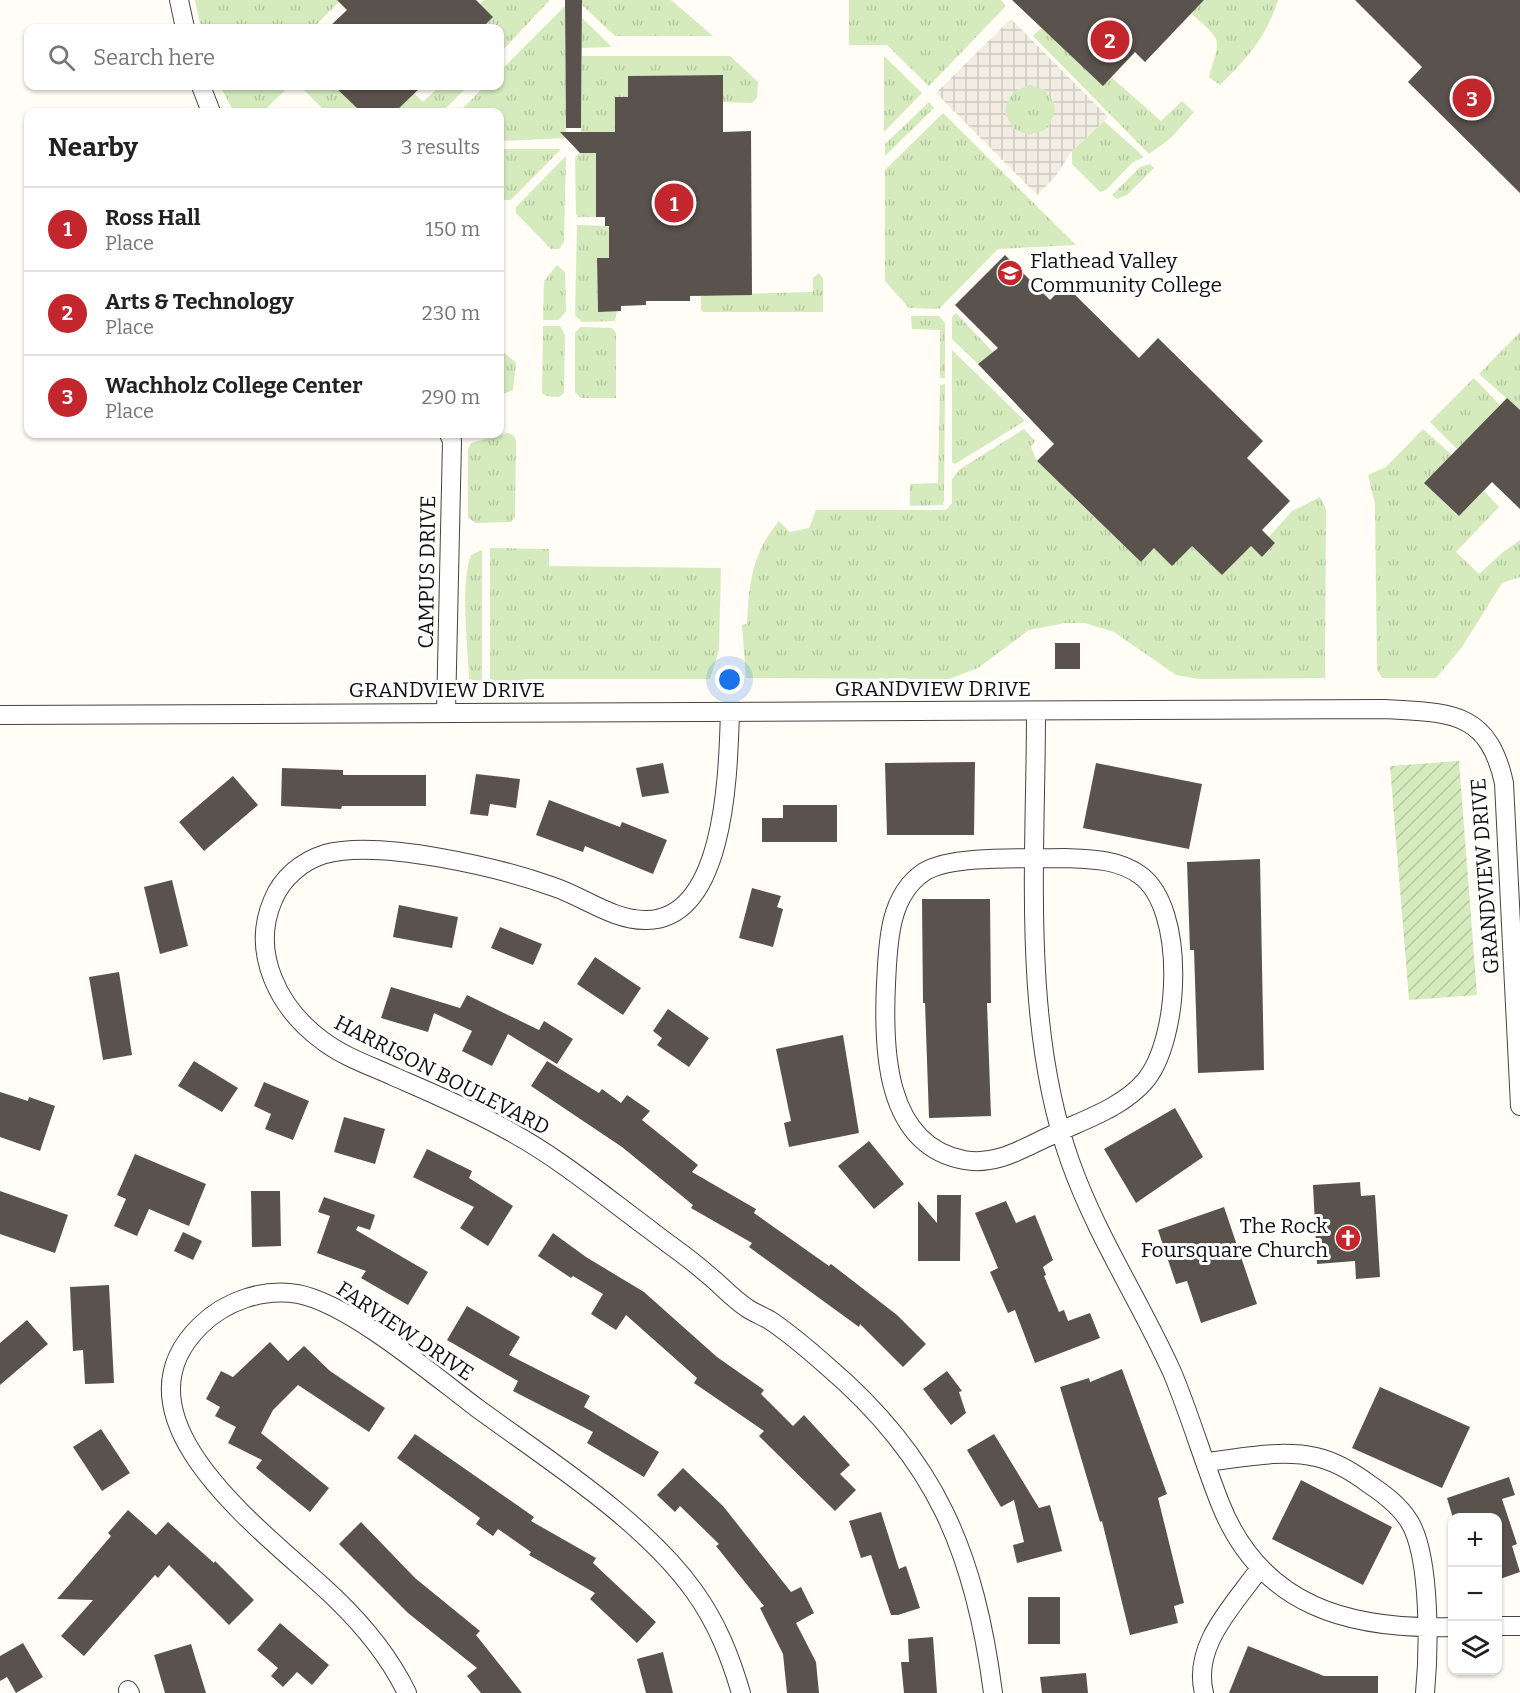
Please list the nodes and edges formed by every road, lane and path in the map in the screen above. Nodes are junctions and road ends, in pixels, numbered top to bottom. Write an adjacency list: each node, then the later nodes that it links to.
1 (179, 0): 2 (street)
2 (184, 24)
3 (203, 90): 4 (street)
4 (209, 108)
5 (451, 438): 6 (street, CAMPUS DRIVE)
6 (446, 712): 7 (street, GRANDVIEW DRIVE); 9 (street, GRANDVIEW DRIVE)
7 (730, 712): 8 (street, GRANDVIEW DRIVE); 21 (street, HARRISON BOULEVARD)
8 (1036, 712): 10 (street); 11 (street, GRANDVIEW DRIVE)
9 (0, 715)
10 (1036, 859): 12 (street); 12 (street); 12 (street)
11 (1520, 1106)
12 (1060, 1131): 13 (street)
13 (1206, 1462): 14 (street); 18 (street)
14 (1260, 1568): 18 (street); 22 (street)
15 (1502, 1626): 16 (street)
16 (1520, 1626)
17 (1448, 1627): 18 (street)
18 (1426, 1628): 23 (street)
19 (407, 1693): 20 (street, FARVIEW DRIVE)
20 (741, 1693)
21 (993, 1693)
22 (1204, 1693)
23 (1425, 1693)

